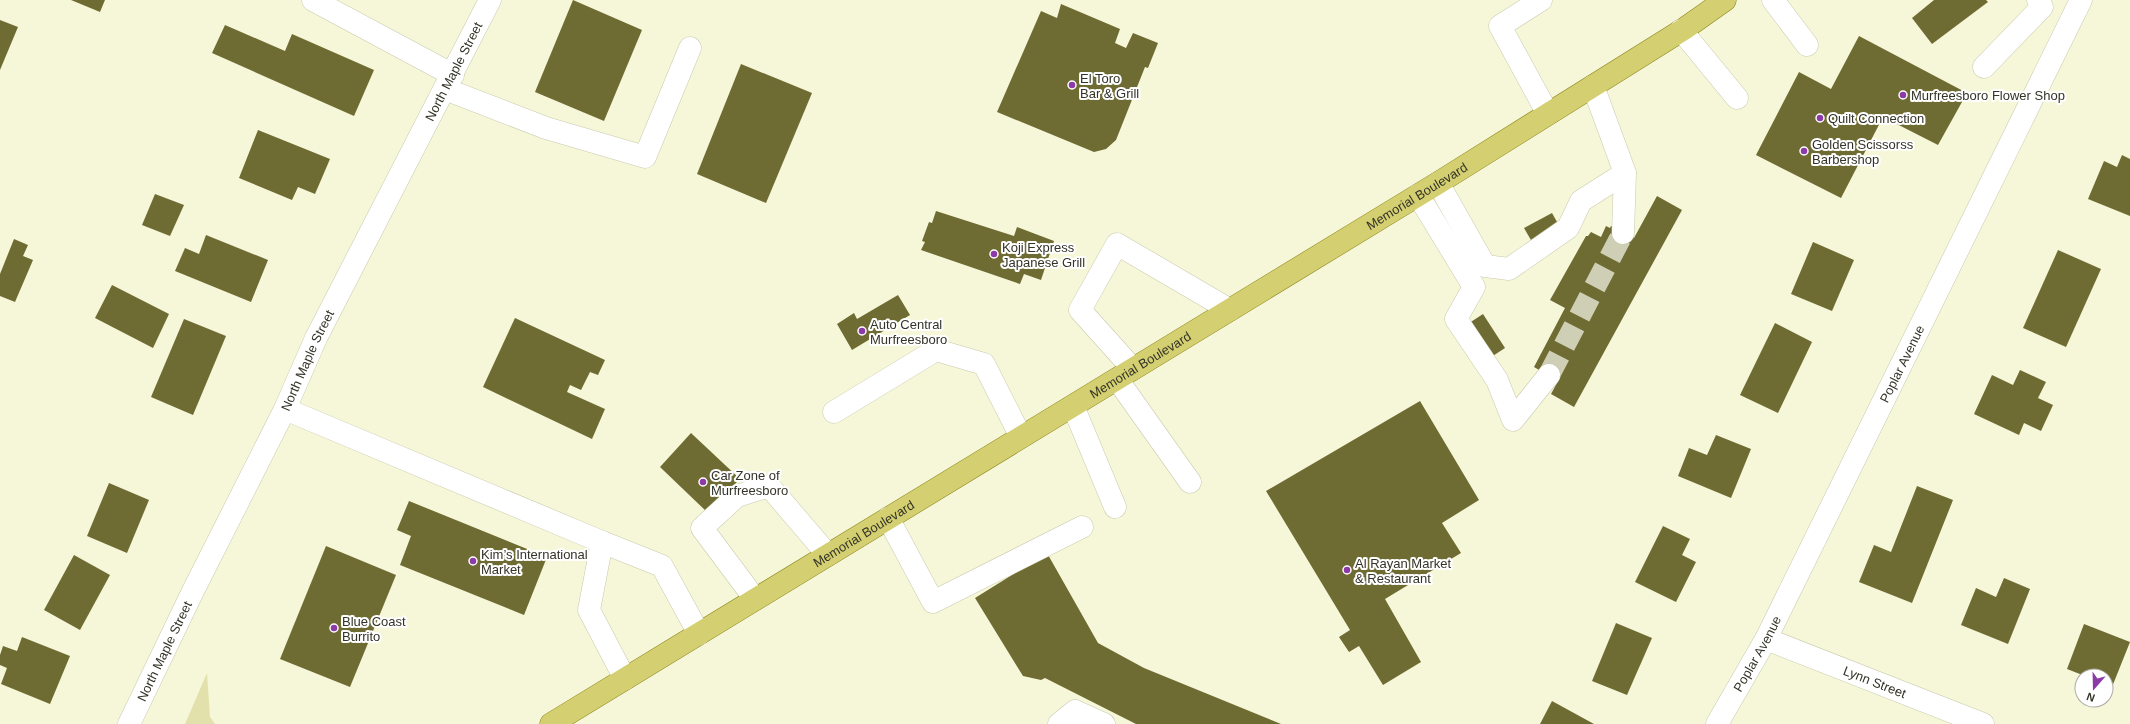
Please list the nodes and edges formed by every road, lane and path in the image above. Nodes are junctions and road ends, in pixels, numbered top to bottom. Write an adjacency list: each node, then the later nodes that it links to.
1 (313, 0): 12 (street)
2 (490, 0): 12 (street, North Maple Street)
3 (1542, 0): 15 (street)
4 (1725, 0): 8 (main road, Memorial Boulevard)
5 (1773, 0): 9 (street)
6 (2038, 0): 11 (street)
7 (2080, 0): 35 (street, Poplar Avenue)
8 (1681, 30): 13 (main road, Memorial Boulevard); 14 (street)
9 (1807, 45)
10 (690, 48): 12 (street)
11 (1984, 67)
12 (449, 82): 24 (street, North Maple Street)
13 (1593, 86): 15 (main road, Memorial Boulevard); 16 (street)
14 (1737, 98)
15 (1548, 114): 17 (main road, Memorial Boulevard)
16 (1625, 173): 17 (street); 19 (street)
17 (1438, 183): 18 (main road, Memorial Boulevard)
18 (1418, 195): 20 (main road, Memorial Boulevard); 22 (street)
19 (1623, 233)
20 (1230, 310): 21 (main road, Memorial Boulevard); 21 (street)
21 (1125, 374): 23 (main road, Memorial Boulevard); 27 (street)
22 (1549, 375)
23 (1073, 406): 26 (main road, Memorial Boulevard); 28 (street)
24 (285, 409): 31 (street); 37 (street, North Maple Street)
25 (834, 412): 26 (street)
26 (1021, 437): 29 (main road, Memorial Boulevard)
27 (1190, 482)
28 (1115, 506)
29 (888, 518): 30 (street); 32 (main road, Memorial Boulevard)
30 (1082, 527)
31 (602, 542): 34 (street); 36 (street)
32 (828, 555): 33 (main road, Memorial Boulevard); 33 (street)
33 (755, 599): 34 (main road, Memorial Boulevard)
34 (699, 634): 36 (main road, Memorial Boulevard)
35 (1766, 639): 41 (street, Poplar Avenue); 42 (street, Lynn Street)
36 (625, 679): 38 (main road, Memorial Boulevard)
37 (129, 724)
38 (551, 724)
39 (1058, 724): 40 (street)
40 (1104, 724)
41 (1717, 724)
42 (1983, 724)

